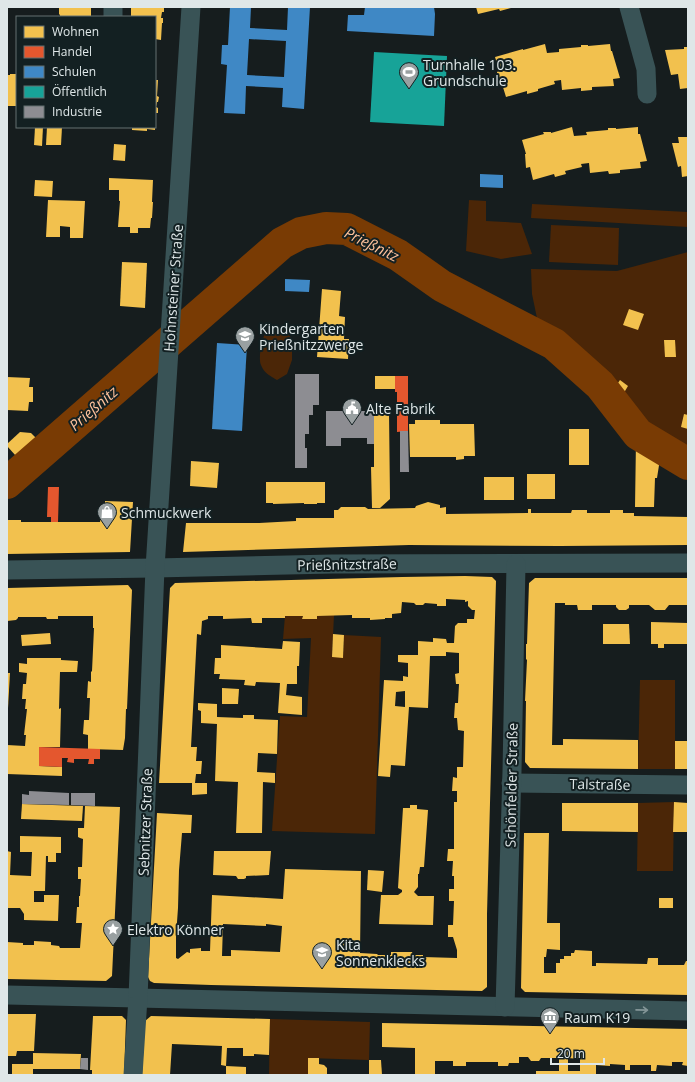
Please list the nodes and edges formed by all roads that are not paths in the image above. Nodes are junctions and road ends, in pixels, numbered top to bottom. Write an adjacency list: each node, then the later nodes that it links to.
1 (190, 7): 6 (street, Hohnsteiner Straße)
2 (629, 7): 3 (street)
3 (647, 94)
4 (688, 563): 5 (street, Prießnitzstraße)
5 (516, 564): 6 (street, Prießnitzstraße); 8 (street, Schönfelder Straße)
6 (155, 568): 7 (street, Prießnitzstraße); 11 (street, Sebnitzer Straße)
7 (7, 570)
8 (511, 783): 9 (street, Talstraße); 12 (street, Schönfelder Straße)
9 (688, 785)
10 (7, 995): 11 (street)
11 (138, 998): 12 (street); 14 (street, Sebnitzer Straße)
12 (505, 1007): 13 (street, one-way to 13)
13 (688, 1011)
14 (133, 1075)

